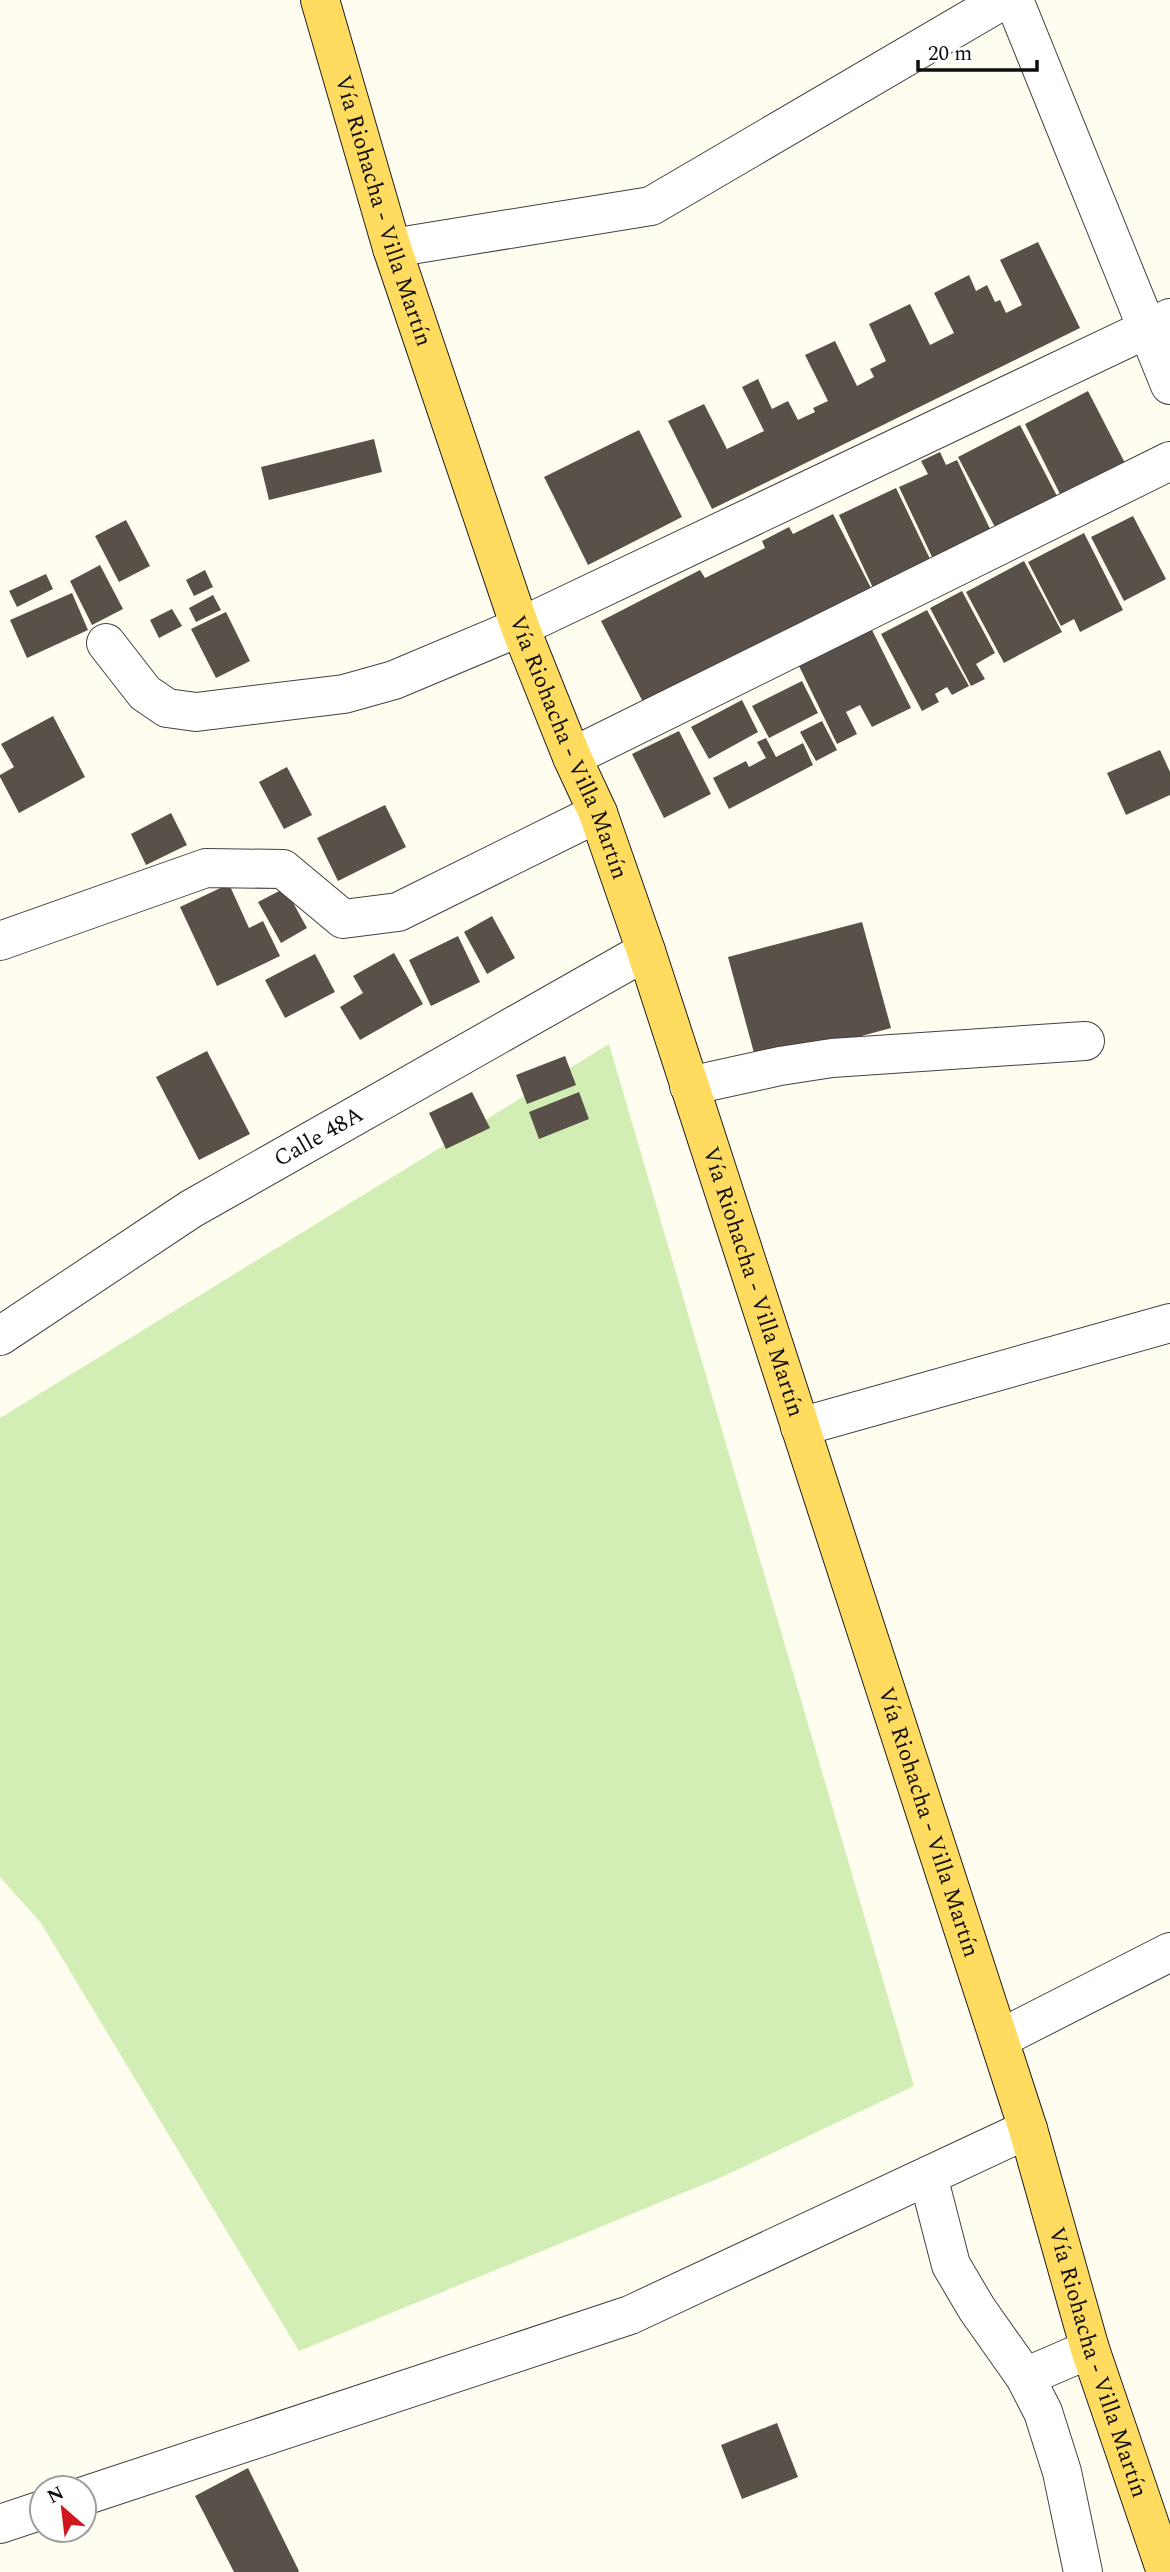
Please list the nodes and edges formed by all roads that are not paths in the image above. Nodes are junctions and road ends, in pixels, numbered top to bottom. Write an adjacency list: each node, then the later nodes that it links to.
1 (320, 0): 4 (main road, Vía Riohacha - Villa Martín)
2 (1003, 0): 4 (street)
3 (1014, 0): 5 (street)
4 (392, 248): 8 (main road, Vía Riohacha - Villa Martín)
5 (1159, 324): 6 (street); 8 (street)
6 (1170, 385)
7 (1170, 461): 10 (street)
8 (520, 627): 9 (street); 10 (main road, Vía Riohacha - Villa Martín)
9 (106, 643)
10 (572, 757): 11 (main road, Vía Riohacha - Villa Martín)
11 (598, 813): 12 (street); 13 (main road, Vía Riohacha - Villa Martín)
12 (0, 941)
13 (646, 951): 15 (main road, Vía Riohacha - Villa Martín); 17 (street, Calle 48A)
14 (1085, 1041): 15 (street)
15 (689, 1086): 18 (main road, Vía Riohacha - Villa Martín)
16 (1170, 1323): 18 (street)
17 (0, 1336)
18 (800, 1427): 20 (main road, Vía Riohacha - Villa Martín)
19 (1170, 1952): 20 (street)
20 (999, 2039): 21 (main road, Vía Riohacha - Villa Martín)
21 (1028, 2129): 22 (street); 23 (main road, Vía Riohacha - Villa Martín)
22 (928, 2176): 24 (street); 25 (street)
23 (1090, 2349): 24 (street); 28 (main road, Vía Riohacha - Villa Martín)
24 (1025, 2377): 29 (street)
25 (98, 2491)
26 (28, 2515): 27 (street)
27 (0, 2524)
28 (1157, 2566)
29 (1083, 2572)

